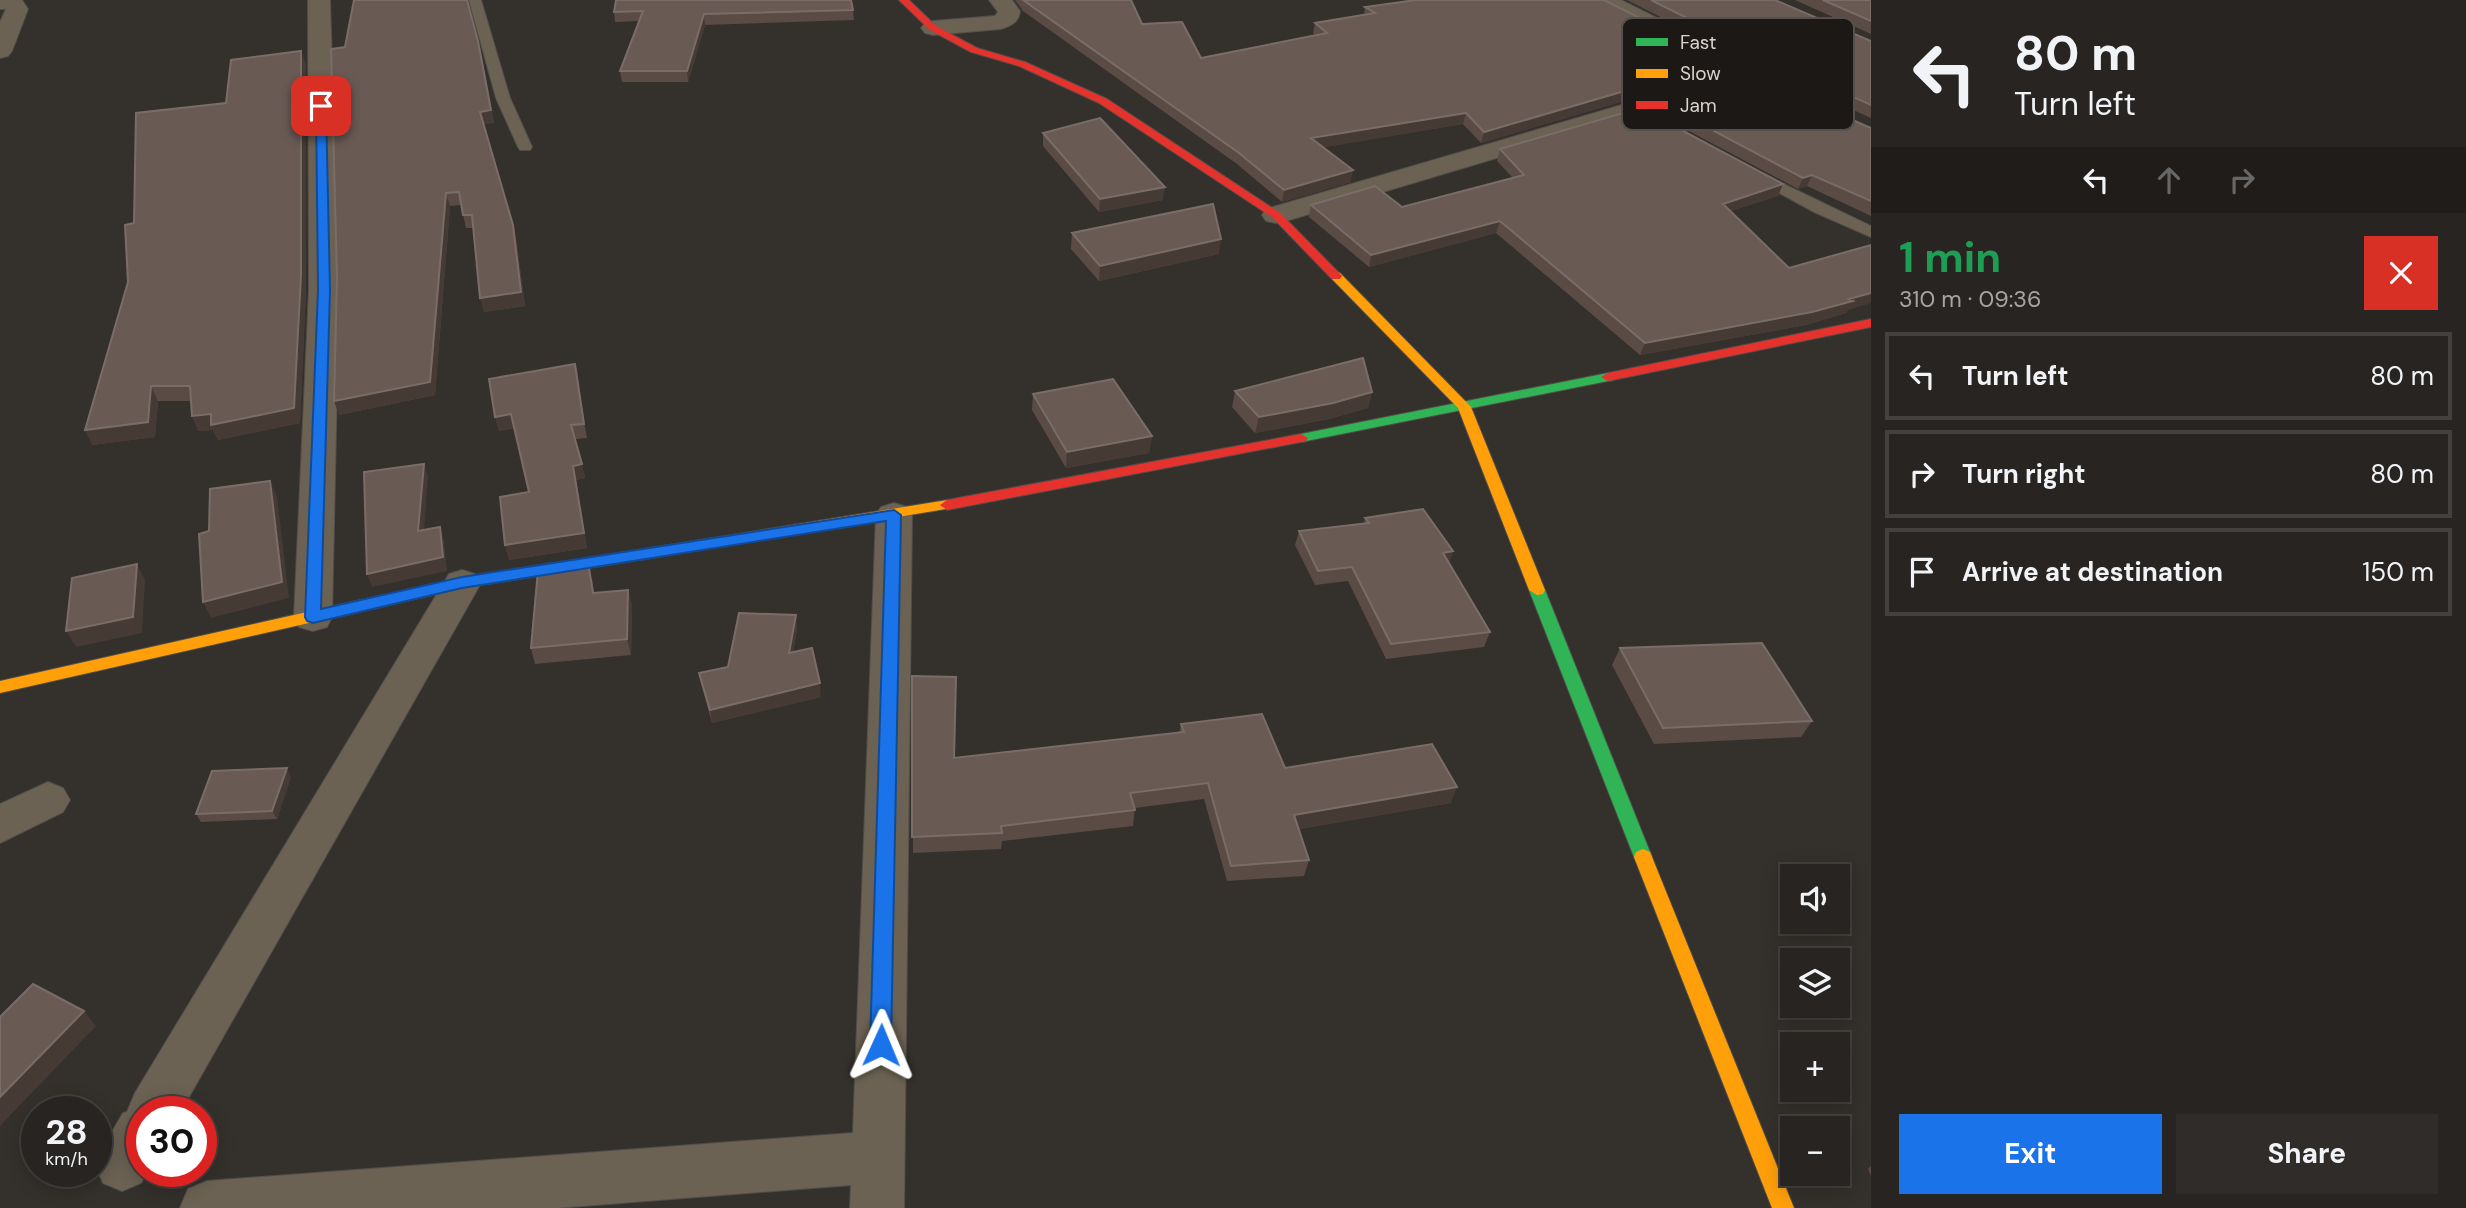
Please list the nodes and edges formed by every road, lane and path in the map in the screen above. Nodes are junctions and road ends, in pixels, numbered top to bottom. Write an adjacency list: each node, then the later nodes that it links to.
1 (320, 0): 19 (street)
2 (475, 0): 11 (lane)
3 (904, 0): 8 (street)
4 (1000, 0): 8 (street)
5 (1604, 0): 7 (street)
6 (0, 2): 9 (street)
7 (1640, 18)
8 (933, 28): 13 (street)
9 (0, 51)
10 (1622, 113): 13 (street)
11 (525, 148)
12 (1738, 165): 14 (lane)
13 (1276, 215): 16 (street)
14 (1871, 232)
15 (1871, 323): 16 (street)
16 (1464, 407): 17 (street); 26 (street)
17 (894, 515): 18 (street); 24 (street)
18 (462, 583): 19 (street); 23 (street)
19 (313, 617): 20 (street)
20 (0, 687)
21 (48, 800): 22 (street)
22 (0, 825)
23 (162, 1096)
24 (877, 1183): 25 (street)
25 (207, 1208)
26 (1783, 1208)

